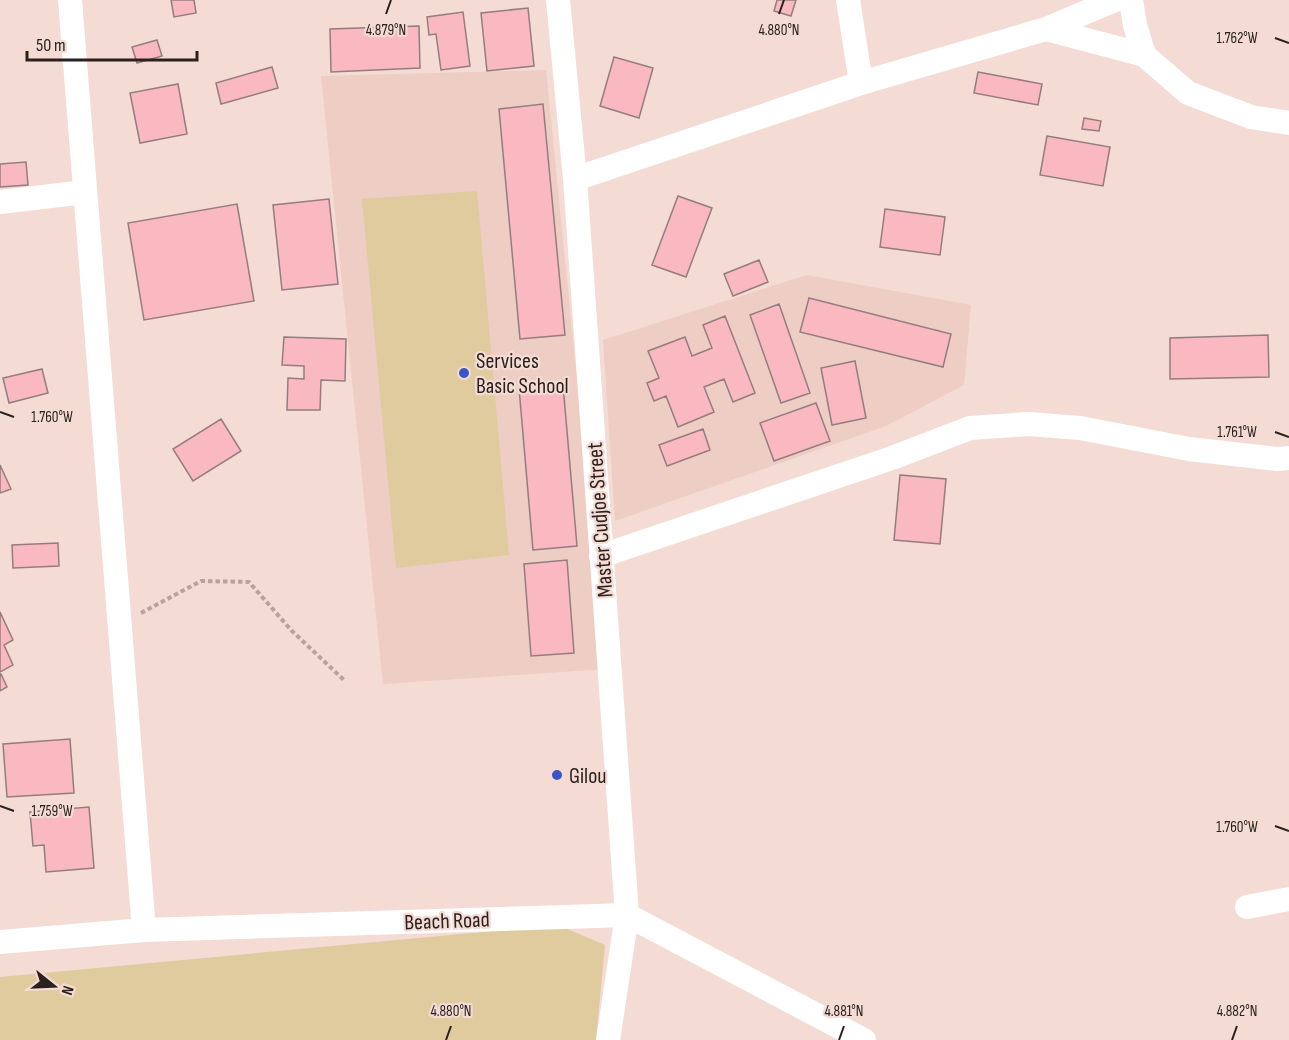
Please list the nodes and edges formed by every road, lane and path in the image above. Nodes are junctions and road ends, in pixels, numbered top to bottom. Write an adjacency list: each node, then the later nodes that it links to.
1 (70, 0): 11 (street)
2 (558, 0): 10 (street, Master Cudjoe Street)
3 (848, 0): 8 (street)
4 (1115, 0): 6 (street)
5 (1131, 0): 7 (street)
6 (1046, 29): 7 (street); 8 (street)
7 (1144, 55): 9 (street)
8 (861, 83): 10 (street)
9 (1289, 123)
10 (575, 179): 14 (street, Master Cudjoe Street)
11 (85, 192): 12 (street); 15 (street)
12 (0, 202)
13 (1289, 458): 14 (street)
14 (602, 556): 19 (street, Master Cudjoe Street)
15 (120, 624): 16 (path); 20 (street)
16 (345, 681)
17 (1289, 899): 18 (street)
18 (1247, 907)
19 (627, 915): 20 (street, Beach Road); 22 (street, Master Cudjoe Street); 23 (street, Beach Road)
20 (144, 930): 21 (street, Beach Road)
21 (0, 942)
22 (608, 1040)
23 (864, 1040)

